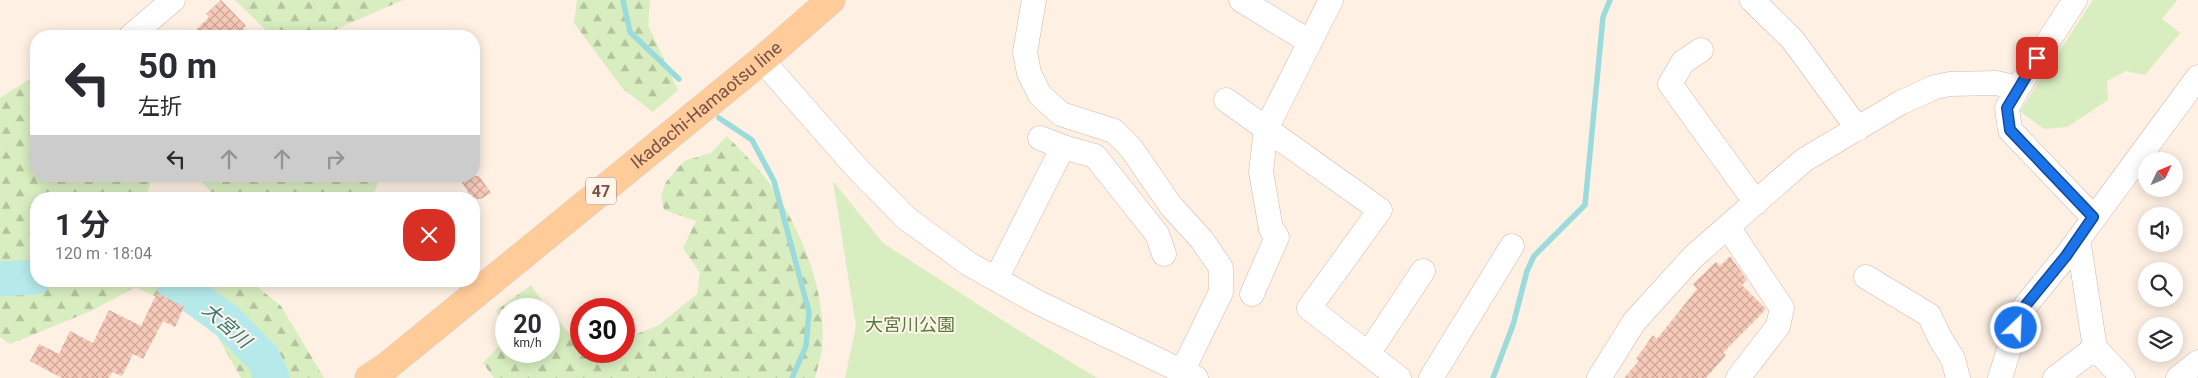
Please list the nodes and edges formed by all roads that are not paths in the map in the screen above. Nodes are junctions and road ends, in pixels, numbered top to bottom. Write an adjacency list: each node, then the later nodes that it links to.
1 (173, 0): 8 (street)
2 (831, 0): 11 (main road, Ikadachi-Hamaotsu line / 47)
3 (1034, 0): 32 (street)
4 (1240, 0): 9 (street)
5 (1331, 0): 9 (street)
6 (1752, 0): 16 (street)
7 (2075, 0): 13 (street)
8 (138, 30)
9 (1310, 42): 15 (street)
10 (1701, 50): 19 (street)
11 (762, 60): 27 (street); 33 (main road, Ikadachi-Hamaotsu line / 47)
12 (2198, 77): 20 (street)
13 (2018, 88): 16 (street); 20 (street)
14 (1226, 100): 15 (street)
15 (1266, 129): 28 (street); 30 (street)
16 (1858, 129): 19 (street)
17 (1040, 138): 18 (street)
18 (1063, 147): 24 (street); 27 (street)
19 (1756, 202): 21 (street)
20 (2093, 217): 22 (street)
21 (1728, 227): 36 (street); 37 (street)
22 (2078, 239): 29 (street); 39 (street)
23 (1512, 246): 35 (street)
24 (1164, 254)
25 (1422, 271): 30 (street)
26 (1866, 276): 38 (street)
27 (996, 279): 32 (street)
28 (1252, 294)
29 (2096, 348): 40 (street); 41 (street)
30 (1368, 354): 34 (street)
31 (2198, 362): 42 (street)
32 (1189, 375)
33 (369, 378)
34 (1398, 378)
35 (1430, 378)
36 (1599, 378)
37 (1738, 378)
38 (1958, 378)
39 (2000, 378)
40 (2055, 378)
41 (2123, 378)
42 (2178, 378)

